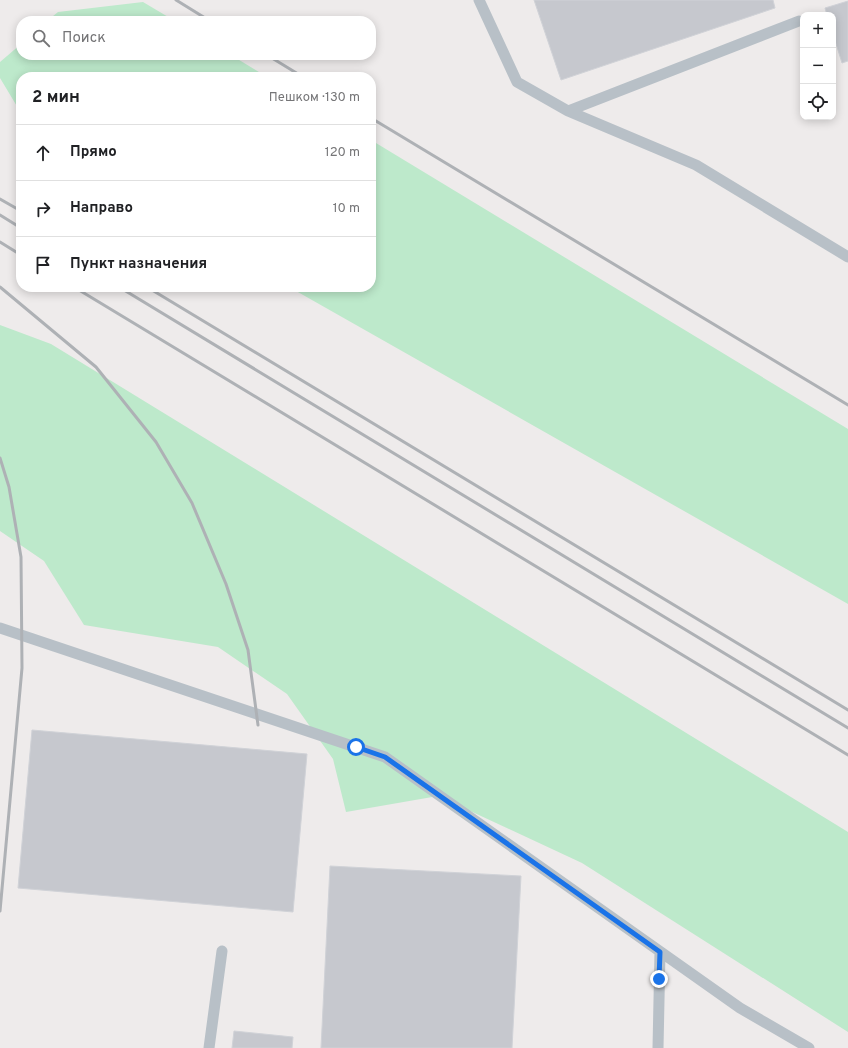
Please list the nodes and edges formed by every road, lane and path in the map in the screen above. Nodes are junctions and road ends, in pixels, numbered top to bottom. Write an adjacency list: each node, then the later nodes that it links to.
1 (479, 0): 3 (lane)
2 (799, 21): 3 (lane)
3 (568, 111): 4 (lane)
4 (848, 257)
5 (0, 628): 7 (lane)
6 (222, 951): 8 (lane)
7 (660, 952): 9 (lane); 10 (lane)
8 (209, 1048)
9 (658, 1048)
10 (809, 1048)

